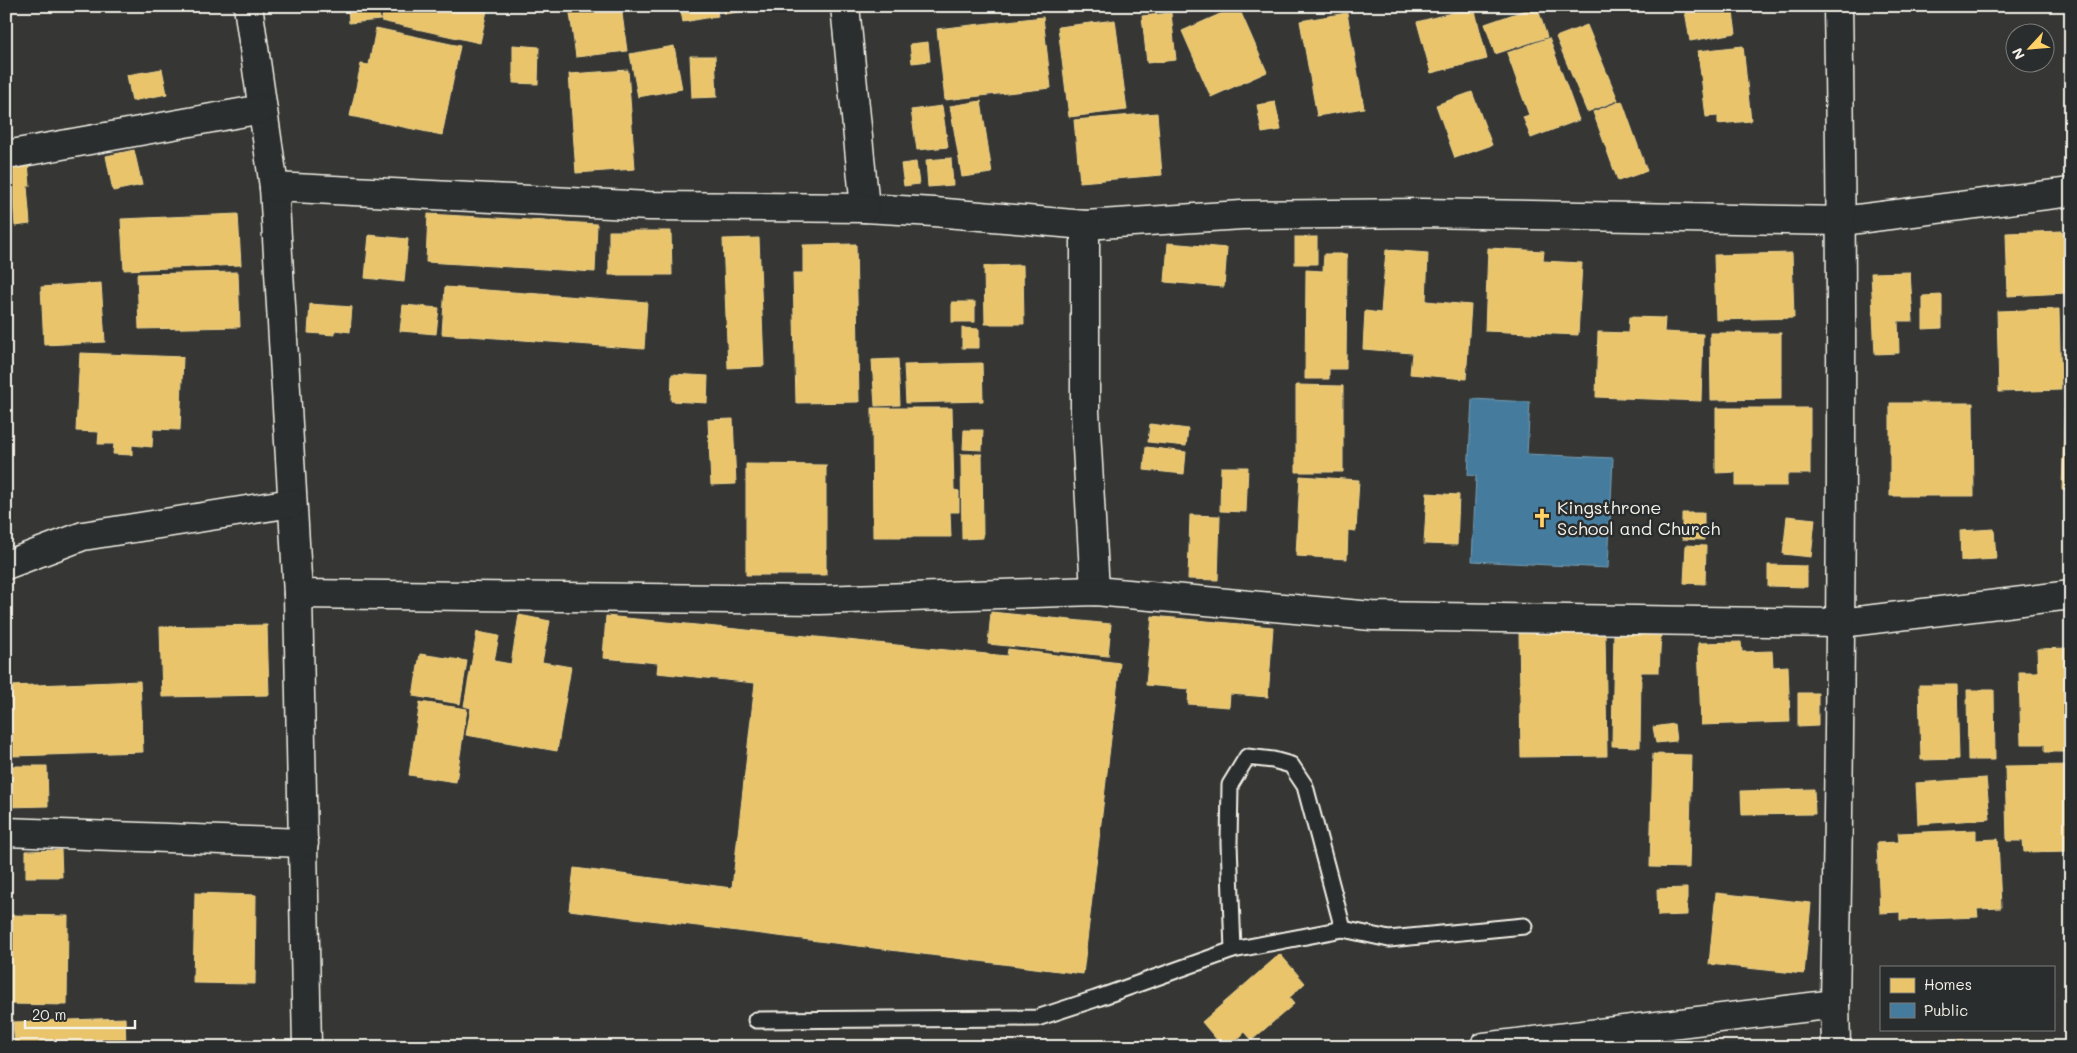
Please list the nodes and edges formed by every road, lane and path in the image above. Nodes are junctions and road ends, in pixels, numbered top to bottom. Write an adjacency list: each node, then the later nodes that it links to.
1 (248, 6): 4 (street)
2 (845, 6): 8 (street)
3 (1838, 6): 9 (street)
4 (262, 109): 5 (street); 6 (street)
5 (6, 155)
6 (274, 187): 8 (street); 11 (street)
7 (2071, 192): 9 (street)
8 (865, 208): 10 (street)
9 (1842, 221): 10 (street); 16 (street)
10 (1084, 225): 13 (street)
11 (292, 503): 12 (street); 14 (street)
12 (6, 565)
13 (1095, 590): 14 (street); 16 (street)
14 (298, 594): 18 (street)
15 (2071, 595): 16 (street)
16 (1842, 623): 22 (street)
17 (6, 832): 18 (street)
18 (304, 843): 24 (street)
19 (1524, 926): 20 (lane)
20 (1343, 930): 21 (lane); 21 (lane)
21 (1232, 950): 23 (lane)
22 (1835, 1004): 25 (street); 26 (street)
23 (756, 1020)
24 (307, 1047)
25 (1484, 1047)
26 (1836, 1047)

